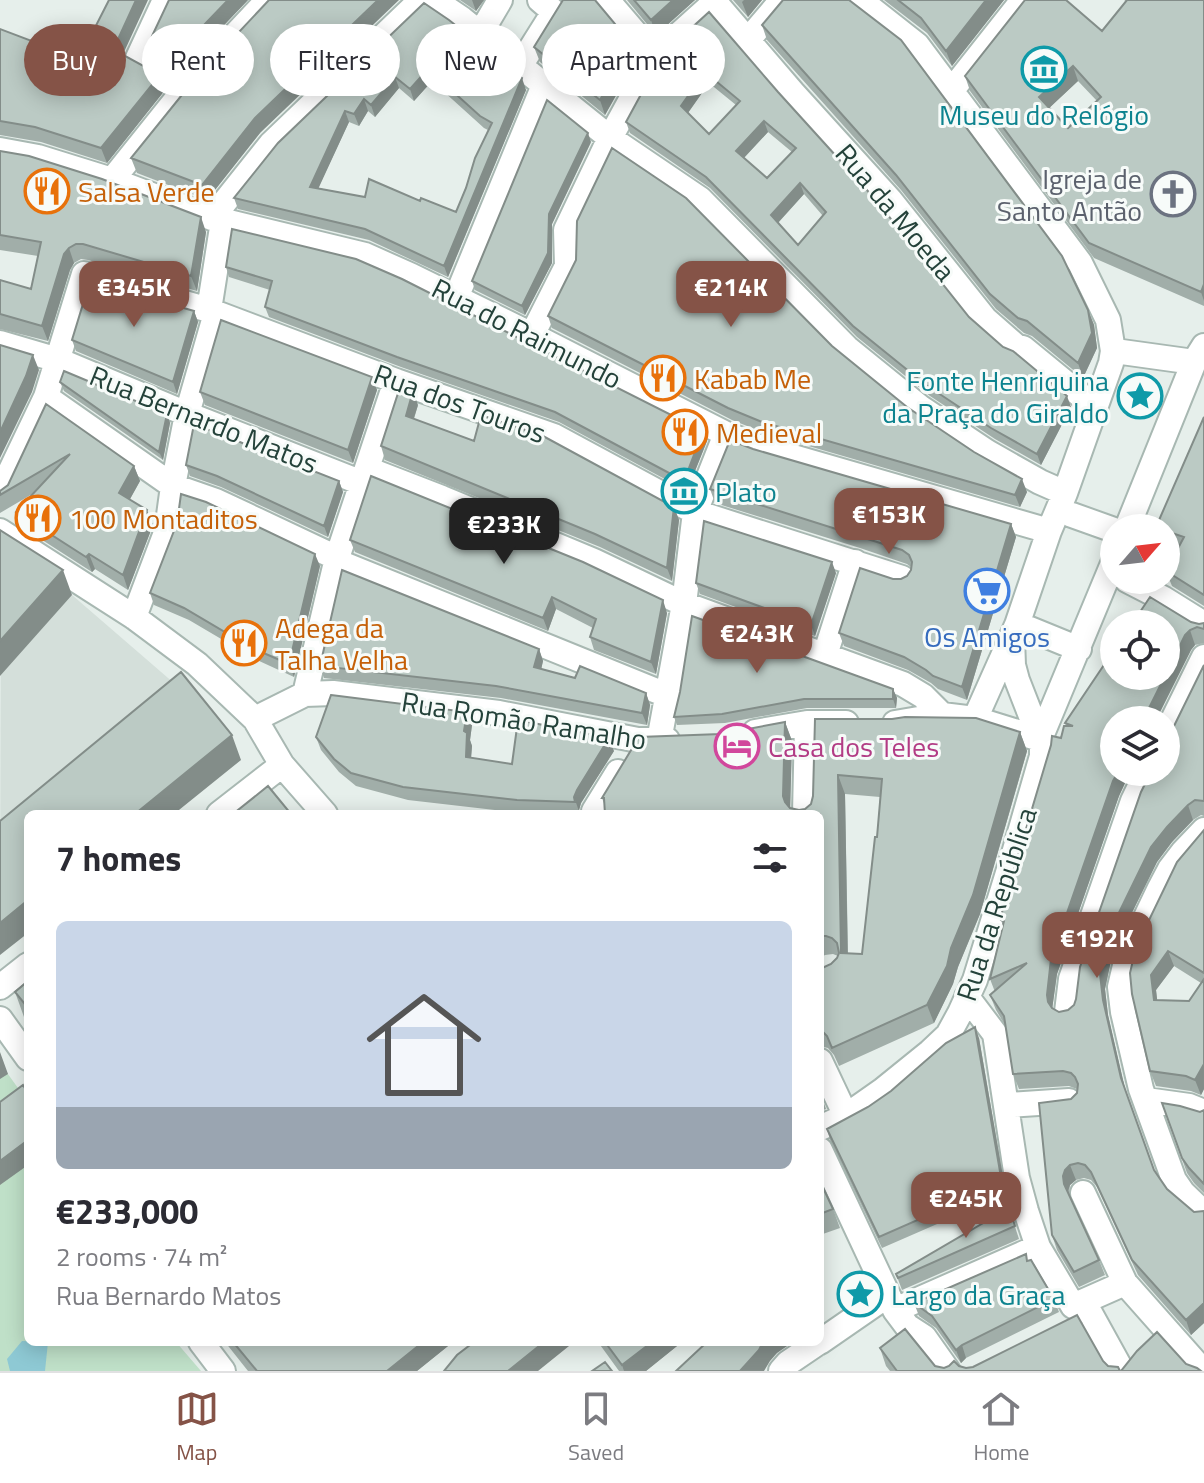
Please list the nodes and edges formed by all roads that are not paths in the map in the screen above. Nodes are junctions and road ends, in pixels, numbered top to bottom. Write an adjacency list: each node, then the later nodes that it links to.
1 (165, 0): 12 (street)
2 (268, 0): 13 (street)
3 (421, 0): 30 (street)
4 (434, 0): 14 (street)
5 (500, 0): 15 (street)
6 (540, 0): 19 (street)
7 (607, 0): 16 (street)
8 (782, 0): 18 (street)
9 (860, 0): 23 (street)
10 (1023, 0): 23 (street)
11 (714, 1): 17 (street); 18 (street, Rua da Moeda)
12 (154, 24)
13 (245, 24)
14 (468, 24)
15 (486, 24)
16 (628, 24)
17 (689, 24)
18 (748, 40): 40 (street, Rua da Moeda)
19 (526, 56)
20 (526, 71): 21 (street)
21 (542, 83)
22 (542, 90): 31 (street)
23 (952, 90): 35 (street)
24 (179, 96): 29 (street)
25 (558, 96): 27 (street)
26 (633, 96): 27 (street)
27 (610, 138): 33 (street); 46 (street)
28 (0, 150): 29 (street, Rua do Raimundo)
29 (112, 180): 30 (street, Rua do Raimundo)
30 (218, 220): 31 (street, Rua do Raimundo); 32 (street)
31 (456, 298): 33 (street, Rua do Raimundo)
32 (212, 312): 37 (street, Rua dos Touros); 38 (street, Rua dos Touros); 41 (street)
33 (532, 335): 42 (street, Rua do Raimundo)
34 (0, 343): 37 (street, Rua Bernardo Matos)
35 (1117, 351): 36 (street); 40 (street)
36 (1199, 354): 48 (street)
37 (58, 360): 39 (street); 41 (street, Rua Bernardo Matos)
38 (396, 381): 43 (street); 47 (street, Rua dos Touros)
39 (46, 397): 44 (street); 45 (street)
40 (1095, 407): 46 (street)
41 (187, 414): 43 (street, Rua Bernardo Matos); 44 (street)
42 (726, 434): 47 (street); 51 (street, Rua do Raimundo)
43 (364, 476): 52 (street); 57 (street, Rua Bernardo Matos)
44 (173, 486): 52 (street); 58 (street)
45 (0, 493)
46 (1068, 504): 49 (street); 51 (street)
47 (695, 512): 53 (street, Rua dos Touros); 57 (street)
48 (1133, 514)
49 (1100, 522)
50 (0, 531): 58 (street)
51 (1049, 531): 60 (street)
52 (337, 559): 64 (street); 65 (street)
53 (855, 562): 54 (street, Rua dos Touros); 62 (street)
54 (902, 578)
55 (1105, 594): 61 (street, Rua da República)
56 (1155, 594): 59 (street)
57 (684, 604): 62 (street, Rua Bernardo Matos); 65 (street)
58 (134, 617): 68 (street)
59 (1204, 624)
60 (1021, 633): 61 (street); 69 (street); 74 (street)
61 (1079, 649): 74 (street, Rua da República)
62 (825, 655): 67 (street, Rua Bernardo Matos)
63 (1204, 657): 66 (street)
64 (305, 694): 68 (street, Rua Romão Ramalho); 72 (street, Rua Romão Ramalho)
65 (669, 696): 72 (street)
66 (1180, 706)
67 (942, 715): 69 (street); 70 (street)
68 (255, 719): 75 (street)
69 (975, 719): 74 (street)
70 (807, 723): 71 (street); 80 (street)
71 (727, 738)
72 (648, 740): 73 (street, Rua Romão Ramalho); 79 (street)
73 (686, 740)
74 (1041, 747): 84 (street, Rua da República)
75 (282, 765): 77 (street); 78 (street)
76 (1140, 786): 85 (street)
77 (224, 810)
78 (321, 810)
79 (595, 810)
80 (805, 810)
81 (1204, 830): 89 (street)
82 (24, 968): 83 (street)
83 (0, 987)
84 (967, 997): 91 (street); 93 (street, Rua da República)
85 (1067, 1012)
86 (0, 1019): 87 (street)
87 (24, 1052)
88 (824, 1069): 93 (street)
89 (1146, 1100): 92 (street); 97 (street)
90 (1069, 1101): 91 (street)
91 (1007, 1105): 98 (street)
92 (1204, 1112)
93 (846, 1116): 94 (street, Rua da República)
94 (824, 1126)
95 (824, 1159): 100 (street)
96 (1083, 1193): 99 (street)
97 (1204, 1213)
98 (1038, 1247): 100 (street); 101 (street)
99 (1125, 1283): 101 (street); 109 (street)
100 (892, 1302): 102 (street); 107 (street)
101 (1076, 1315): 108 (street)
102 (824, 1340)
103 (204, 1346): 106 (street)
104 (814, 1346): 105 (street)
105 (784, 1367)
106 (223, 1371)
107 (948, 1371)
108 (1122, 1371)
109 (1203, 1371)

